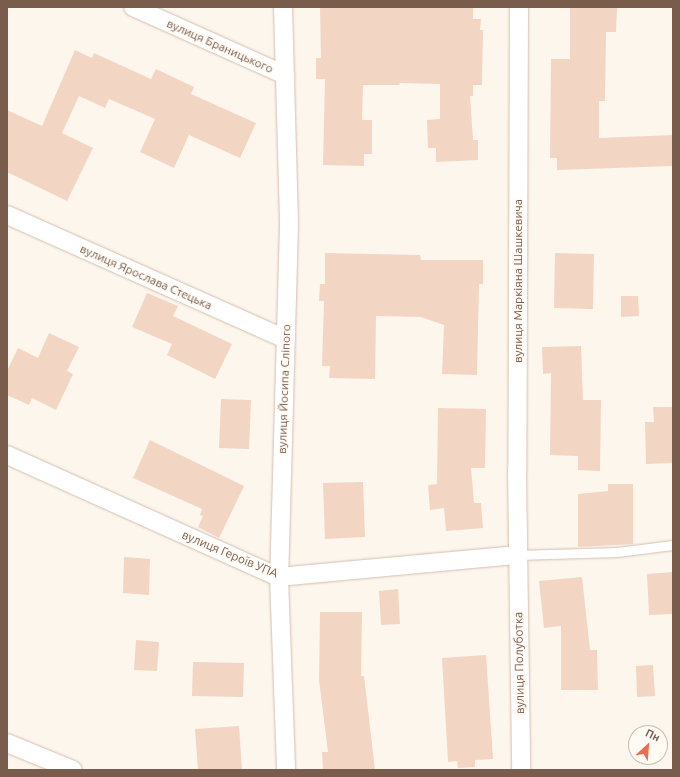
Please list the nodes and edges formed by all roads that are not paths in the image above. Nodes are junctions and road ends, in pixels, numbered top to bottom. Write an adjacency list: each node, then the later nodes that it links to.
1 (133, 7): 4 (street, вулиця Браницького)
2 (283, 7): 4 (street, вулиця Йосипа Сліпого)
3 (520, 7): 9 (street, вулиця Маркіяна Шашкевича)
4 (285, 75): 6 (street, вулиця Йосипа Сліпого)
5 (7, 215): 6 (street, вулиця Ярослава Стецька)
6 (286, 339): 10 (street, вулиця Йосипа Сліпого)
7 (7, 455): 10 (street, вулиця Героїв УПА)
8 (673, 546): 9 (lane)
9 (517, 555): 10 (street, вулиця Героїв УПА); 14 (street, вулиця Полуботка)
10 (279, 577): 13 (street, вулиця Йосипа Сліпого)
11 (7, 743): 12 (street)
12 (73, 770)
13 (286, 770)
14 (521, 770)

